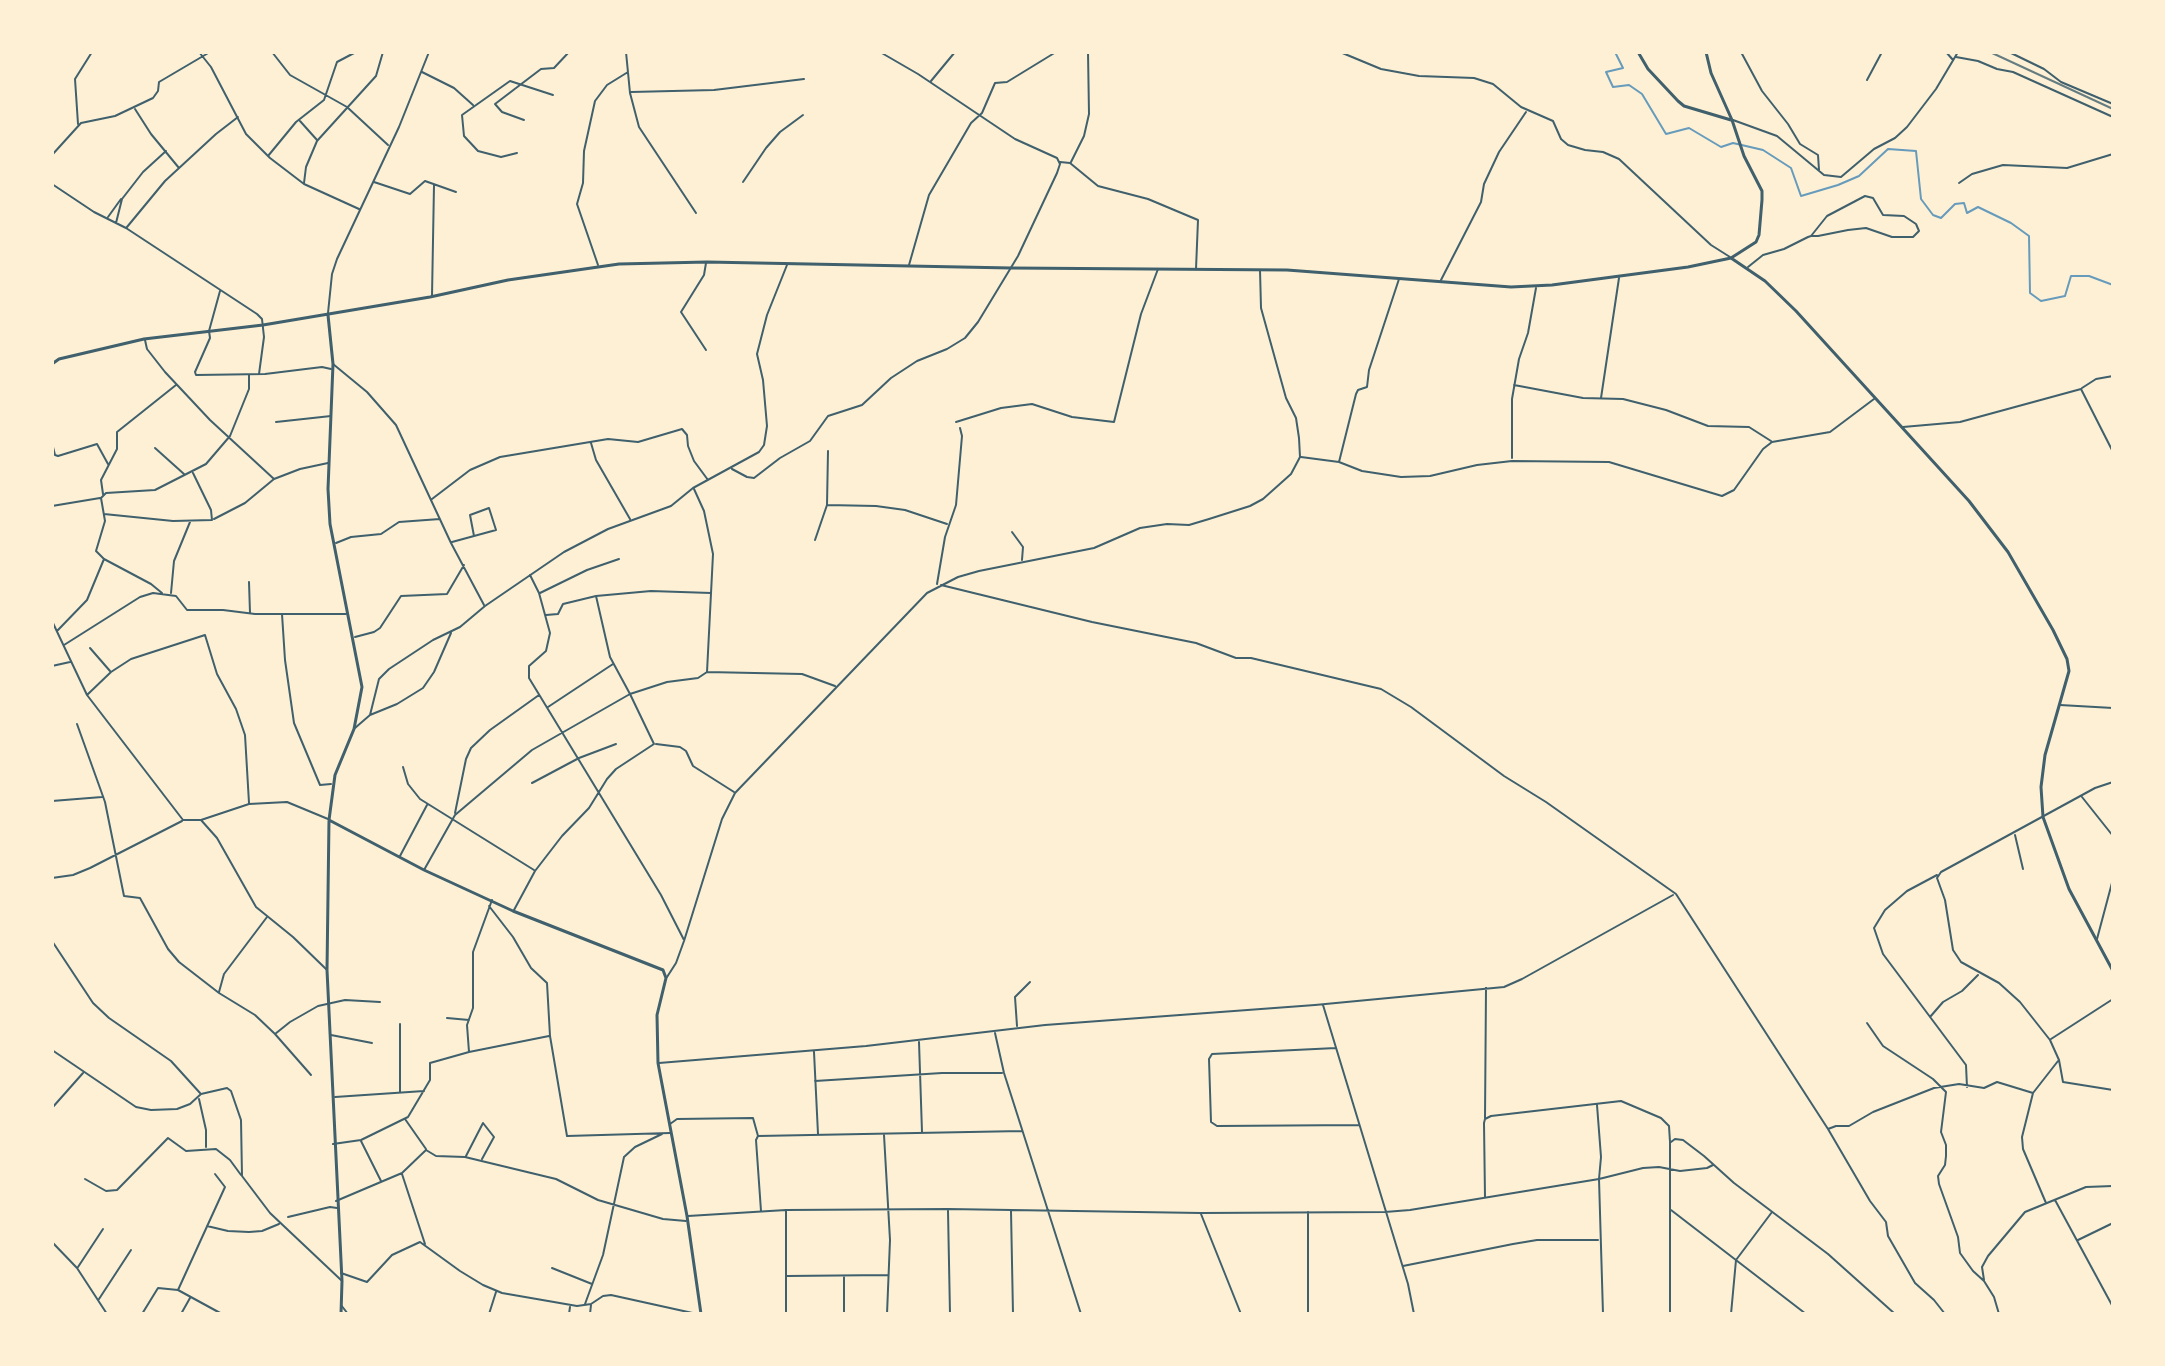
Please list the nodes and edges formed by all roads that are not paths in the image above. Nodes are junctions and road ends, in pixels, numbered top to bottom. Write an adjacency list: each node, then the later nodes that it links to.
1 (92, 52): 47 (street)
2 (199, 52): 23 (street)
3 (210, 52): 23 (street)
4 (272, 52): 33 (street)
5 (356, 52): 33 (street)
6 (383, 52): 37 (street)
7 (429, 52): 26 (street)
8 (569, 52): 31 (street)
9 (626, 52): 27 (street)
10 (880, 52): 30 (street)
11 (955, 52): 30 (street)
12 (1056, 52): 41 (street)
13 (1088, 52): 56 (street)
14 (1340, 52): 39 (street)
15 (1638, 52): 46 (street)
16 (1706, 52): 46 (street)
17 (1741, 52): 58 (street)
18 (1882, 52): 29 (street)
19 (1946, 52): 25 (street)
20 (1958, 52): 25 (street)
21 (2009, 52): 24 (street)
22 (2021, 52): 24 (street)
23 (204, 57): 38 (street); 42 (street)
24 (2020, 57): 35 (street)
25 (1955, 59): 43 (street); 58 (street)
26 (421, 72): 36 (street); 49 (street)
27 (628, 72): 32 (street); 77 (street)
28 (804, 79): 32 (street)
29 (1867, 80)
30 (930, 82): 41 (street)
31 (522, 84): 34 (street); 36 (street); 45 (street)
32 (630, 93): 68 (street)
33 (326, 95): 37 (street); 44 (street)
34 (553, 95)
35 (2113, 104)
36 (474, 106): 51 (street)
37 (347, 107): 48 (street); 49 (street)
38 (135, 108): 47 (street); 50 (street)
39 (1527, 110): 73 (street); 85 (street)
40 (803, 115): 60 (street)
41 (979, 116): 55 (street); 76 (street)
42 (238, 117): 54 (street); 57 (street)
43 (2113, 117)
44 (299, 120): 48 (street); 54 (street)
45 (524, 120)
46 (1732, 120): 58 (street); 73 (street)
47 (75, 129): 53 (street)
48 (317, 141): 63 (street)
49 (390, 146): 59 (street)
50 (166, 151): 57 (street); 66 (street)
51 (517, 153)
52 (2113, 154): 61 (street)
53 (52, 155)
54 (268, 156): 63 (street)
55 (1059, 162): 56 (street); 79 (street)
56 (1070, 163): 81 (street)
57 (179, 168): 71 (street)
58 (1819, 171)
59 (372, 182): 64 (street); 67 (street)
60 (743, 182)
61 (1959, 183)
62 (52, 184): 69 (street)
63 (304, 184): 67 (street)
64 (434, 185): 65 (street); 88 (street)
65 (456, 192)
66 (122, 199): 69 (street); 70 (street)
67 (360, 210): 89 (street)
68 (696, 213)
69 (107, 219): 70 (street)
70 (116, 224): 71 (street)
71 (126, 228): 87 (street)
72 (1811, 236): 72 (street); 78 (street)
73 (1731, 258): 78 (street); 84 (street)
74 (707, 262): 75 (street); 77 (street); 93 (street)
75 (788, 264): 76 (street); 121 (street)
76 (909, 265): 79 (street)
77 (598, 266): 88 (street)
78 (1748, 267): 102 (street)
79 (1011, 268): 80 (street); 121 (street)
80 (1158, 269): 81 (street); 106 (street)
81 (1196, 270): 82 (street)
82 (1260, 270): 83 (street); 116 (street)
83 (1399, 277): 85 (street); 118 (street)
84 (1618, 277): 86 (street); 103 (street)
85 (1440, 281): 86 (street)
86 (1536, 287): 100 (street)
87 (220, 289): 90 (street); 91 (street)
88 (432, 297): 89 (street)
89 (328, 314): 90 (street); 95 (street)
90 (263, 325): 91 (street); 96 (street)
91 (209, 331): 92 (street); 97 (street)
92 (144, 339): 94 (street); 99 (street)
93 (706, 350)
94 (53, 362)
95 (333, 367): 96 (street); 104 (street); 128 (street)
96 (259, 374): 97 (street)
97 (249, 375): 109 (street)
98 (2113, 376): 101 (street)
99 (177, 385): 109 (street); 120 (street)
100 (1514, 385): 103 (street); 117 (street)
101 (2081, 389): 107 (street); 115 (street)
102 (1875, 398): 107 (street); 111 (street)
103 (1600, 399): 111 (street)
104 (332, 416): 105 (street); 119 (street)
105 (276, 422)
106 (956, 422)
107 (1903, 427): 175 (street)
108 (960, 428): 136 (street)
109 (230, 436): 122 (street); 124 (street)
110 (590, 442): 125 (street); 128 (street); 134 (street)
111 (1772, 442): 117 (street)
112 (53, 447): 120 (street)
113 (155, 448): 123 (street)
114 (828, 451): 129 (street)
115 (2113, 452)
116 (1300, 457): 118 (street); 144 (street)
117 (1512, 461): 118 (street)
118 (1339, 462)
119 (329, 463): 124 (street); 141 (street)
120 (108, 465): 127 (street)
121 (732, 469): 125 (street)
122 (193, 472): 123 (street); 133 (street)
123 (185, 474): 127 (street)
124 (274, 479): 133 (street)
125 (708, 481): 126 (street)
126 (693, 488): 134 (street); 152 (street)
127 (102, 497): 130 (street); 131 (street)
128 (432, 499): 132 (street)
129 (827, 505): 136 (street); 139 (street)
130 (52, 506)
131 (103, 514): 135 (street); 142 (street)
132 (441, 519): 140 (street); 141 (street)
133 (213, 520): 135 (street)
134 (631, 520): 146 (street)
135 (190, 521): 153 (street)
136 (949, 525): 149 (street)
137 (1012, 532): 144 (street)
138 (474, 536): 138 (street); 140 (street)
139 (815, 540)
140 (451, 543): 145 (street)
141 (334, 544): 158 (street)
142 (104, 559): 150 (street); 161 (street)
143 (619, 559): 151 (street)
144 (1022, 561): 148 (street)
145 (464, 564): 155 (street); 163 (street)
146 (530, 575): 151 (street); 155 (street)
147 (249, 582): 157 (street)
148 (941, 585): 149 (street); 212 (street)
149 (937, 586): 171 (street)
150 (162, 593): 153 (street); 164 (street)
151 (539, 593): 159 (street)
152 (712, 593): 154 (street); 170 (street)
153 (171, 594): 157 (street)
154 (596, 596): 159 (street); 167 (street)
155 (485, 606): 162 (street)
156 (282, 613): 157 (street); 158 (street); 188 (street)
157 (250, 614)
158 (347, 614): 163 (street)
159 (546, 615): 174 (street)
160 (52, 621): 161 (street)
161 (57, 631): 164 (street)
162 (451, 632): 178 (street); 178 (street)
163 (353, 637): 180 (street)
164 (64, 645): 166 (street)
165 (90, 648): 169 (street)
166 (71, 662): 168 (street); 173 (street)
167 (613, 664): 172 (street); 176 (street)
168 (52, 667)
169 (111, 672): 173 (street); 194 (street)
170 (707, 672): 171 (street); 172 (street)
171 (835, 687): 190 (street)
172 (630, 694): 181 (street); 183 (street)
173 (87, 695): 199 (street)
174 (539, 695): 176 (street); 196 (street)
175 (2059, 705): 177 (street); 197 (street)
176 (547, 707): 181 (street)
177 (2113, 708)
178 (370, 715): 180 (street)
179 (77, 724): 192 (street)
180 (354, 729): 188 (street)
181 (560, 733): 184 (street); 196 (street)
182 (616, 744): 184 (street)
183 (654, 744): 189 (street); 190 (street)
184 (579, 758): 187 (street); 189 (street)
185 (403, 767): 195 (street)
186 (2113, 782): 191 (street)
187 (532, 783)
188 (333, 784): 201 (street)
189 (599, 793): 208 (street); 219 (street)
190 (735, 793): 219 (street)
191 (2082, 796): 197 (street); 203 (street)
192 (103, 797): 193 (street); 204 (street)
193 (52, 801)
194 (249, 804): 200 (street); 201 (street)
195 (428, 804): 198 (street); 205 (street)
196 (455, 815): 198 (street)
197 (2043, 817): 202 (street); 217 (street)
198 (451, 819): 207 (street); 208 (street)
199 (183, 820): 200 (street); 204 (street)
200 (201, 820): 216 (street)
201 (329, 820): 205 (street); 221 (street)
202 (2015, 834): 206 (street); 209 (street)
203 (2113, 836)
204 (117, 854): 210 (street); 226 (street)
205 (399, 857): 207 (street)
206 (2023, 869)
207 (424, 870): 213 (street)
208 (535, 871): 215 (street)
209 (1937, 875): 222 (street); 231 (street)
210 (52, 878)
211 (2113, 879): 217 (street)
212 (1676, 894): 225 (street); 269 (street)
213 (492, 900): 214 (street); 215 (street)
214 (489, 906): 233 (street); 240 (street)
215 (513, 911): 223 (street)
216 (267, 916): 221 (street); 226 (street)
217 (2097, 940): 220 (street)
218 (52, 941): 261 (street)
219 (684, 941): 223 (street)
220 (2112, 968)
221 (327, 970): 229 (street)
222 (1979, 974): 231 (street); 242 (street)
223 (666, 978): 249 (street)
224 (1030, 982): 236 (street)
225 (1486, 988): 230 (street); 266 (street)
226 (219, 993): 238 (street)
227 (2113, 999): 242 (street)
228 (380, 1002): 229 (street)
229 (330, 1003): 238 (street); 239 (street)
230 (1322, 1004): 236 (street); 244 (street)
231 (1930, 1017): 256 (street)
232 (447, 1018): 233 (street)
233 (470, 1020): 247 (street)
234 (1867, 1023): 255 (street)
235 (400, 1024): 259 (street)
236 (1017, 1027): 237 (street)
237 (994, 1032): 241 (street); 251 (street)
238 (275, 1034): 252 (street)
239 (330, 1035): 243 (street); 262 (street)
240 (550, 1036): 247 (street); 271 (street)
241 (919, 1040): 246 (street); 253 (street)
242 (2050, 1040): 248 (street)
243 (372, 1043)
244 (1336, 1048): 268 (street); 268 (street)
245 (52, 1050): 250 (street)
246 (814, 1051): 249 (street); 254 (street)
247 (469, 1052): 257 (street)
248 (2059, 1060): 258 (street); 260 (street)
249 (658, 1063): 267 (street)
250 (84, 1072): 261 (street); 264 (street)
251 (1004, 1073): 253 (street); 270 (street)
252 (311, 1075)
253 (920, 1075): 254 (street); 273 (street)
254 (815, 1081): 275 (street)
255 (1943, 1087): 256 (street); 269 (street); 330 (street)
256 (1967, 1087): 260 (street)
257 (426, 1090): 259 (street); 265 (street)
258 (2113, 1090)
259 (400, 1093): 262 (street)
260 (2033, 1093): 296 (street)
261 (200, 1095): 280 (street); 288 (street)
262 (332, 1097): 279 (street)
263 (1597, 1104): 266 (street); 278 (street); 290 (street)
264 (52, 1108)
265 (405, 1119): 277 (street); 281 (street)
266 (1485, 1119): 293 (street)
267 (669, 1125): 272 (street); 276 (street)
268 (1359, 1125): 307 (street)
269 (1828, 1129): 365 (street)
270 (1022, 1131): 273 (street); 305 (street)
271 (663, 1133): 272 (street); 297 (street)
272 (670, 1133): 311 (street)
273 (922, 1133): 274 (street)
274 (884, 1134): 275 (street); 301 (street)
275 (818, 1135): 276 (street)
276 (758, 1136): 304 (street)
277 (361, 1140): 279 (street); 291 (street)
278 (1670, 1142): 284 (street); 285 (street)
279 (333, 1144): 295 (street)
280 (206, 1148): 288 (street); 289 (street)
281 (426, 1150): 282 (street); 286 (street)
282 (465, 1157): 283 (street); 283 (street)
283 (480, 1161): 297 (street)
284 (1713, 1165): 285 (street); 308 (street)
285 (1670, 1168): 290 (street); 303 (street)
286 (402, 1173): 291 (street); 319 (street)
287 (215, 1174): 314 (street)
288 (242, 1176): 313 (street)
289 (85, 1179)
290 (1599, 1179): 293 (street); 316 (street)
291 (381, 1181): 295 (street)
292 (2113, 1186): 294 (street)
293 (1485, 1197): 307 (street)
294 (2055, 1199): 296 (street); 317 (street)
295 (336, 1201): 298 (street)
296 (2046, 1203): 330 (street)
297 (612, 1204): 311 (street); 331 (street)
298 (337, 1208): 310 (street); 325 (street)
299 (948, 1209): 301 (street); 302 (street); 354 (street)
300 (786, 1210): 301 (street); 304 (street); 327 (street)
301 (889, 1210): 326 (street)
302 (1011, 1210): 305 (street); 355 (street)
303 (1670, 1210): 321 (street); 361 (street)
304 (761, 1211): 311 (street)
305 (1047, 1211): 309 (street); 356 (street)
306 (1308, 1212): 307 (street); 309 (street); 358 (street)
307 (1385, 1212): 322 (street)
308 (1772, 1212): 321 (street); 364 (street)
309 (1201, 1213): 357 (street)
310 (288, 1217)
311 (687, 1218): 350 (street)
312 (2113, 1223): 317 (street)
313 (280, 1224): 314 (street); 329 (street)
314 (207, 1226): 332 (street)
315 (103, 1229): 323 (street)
316 (1600, 1240): 322 (street); 360 (street)
317 (2078, 1240): 340 (street)
318 (52, 1242): 323 (street)
319 (425, 1244): 325 (street); 333 (street)
320 (131, 1250): 335 (street)
321 (1736, 1260): 362 (street); 363 (street)
322 (1402, 1266): 359 (street)
323 (77, 1268): 335 (street)
324 (552, 1268): 331 (street)
325 (341, 1273): 329 (street)
326 (889, 1275): 328 (street); 353 (street)
327 (786, 1276): 328 (street); 351 (street)
328 (844, 1276): 352 (street)
329 (342, 1281): 337 (street)
330 (1984, 1281): 366 (street)
331 (592, 1285): 338 (street)
332 (178, 1290): 334 (street); 342 (street)
333 (497, 1291): 339 (street); 347 (street)
334 (191, 1297): 343 (street); 344 (street)
335 (99, 1300): 341 (street)
336 (591, 1304): 338 (street); 349 (street); 350 (street)
337 (341, 1305): 345 (street); 346 (street)
338 (585, 1305): 339 (street)
339 (571, 1306): 348 (street)
340 (2113, 1307)
341 (107, 1314)
342 (142, 1314)
343 (181, 1314)
344 (222, 1314)
345 (341, 1314)
346 (348, 1314)
347 (489, 1314)
348 (569, 1314)
349 (590, 1314)
350 (699, 1314)
351 (786, 1314)
352 (844, 1314)
353 (887, 1314)
354 (950, 1314)
355 (1013, 1314)
356 (1081, 1314)
357 (1241, 1314)
358 (1308, 1314)
359 (1414, 1314)
360 (1603, 1314)
361 (1670, 1314)
362 (1731, 1314)
363 (1806, 1314)
364 (1895, 1314)
365 (1945, 1314)
366 (1999, 1314)

